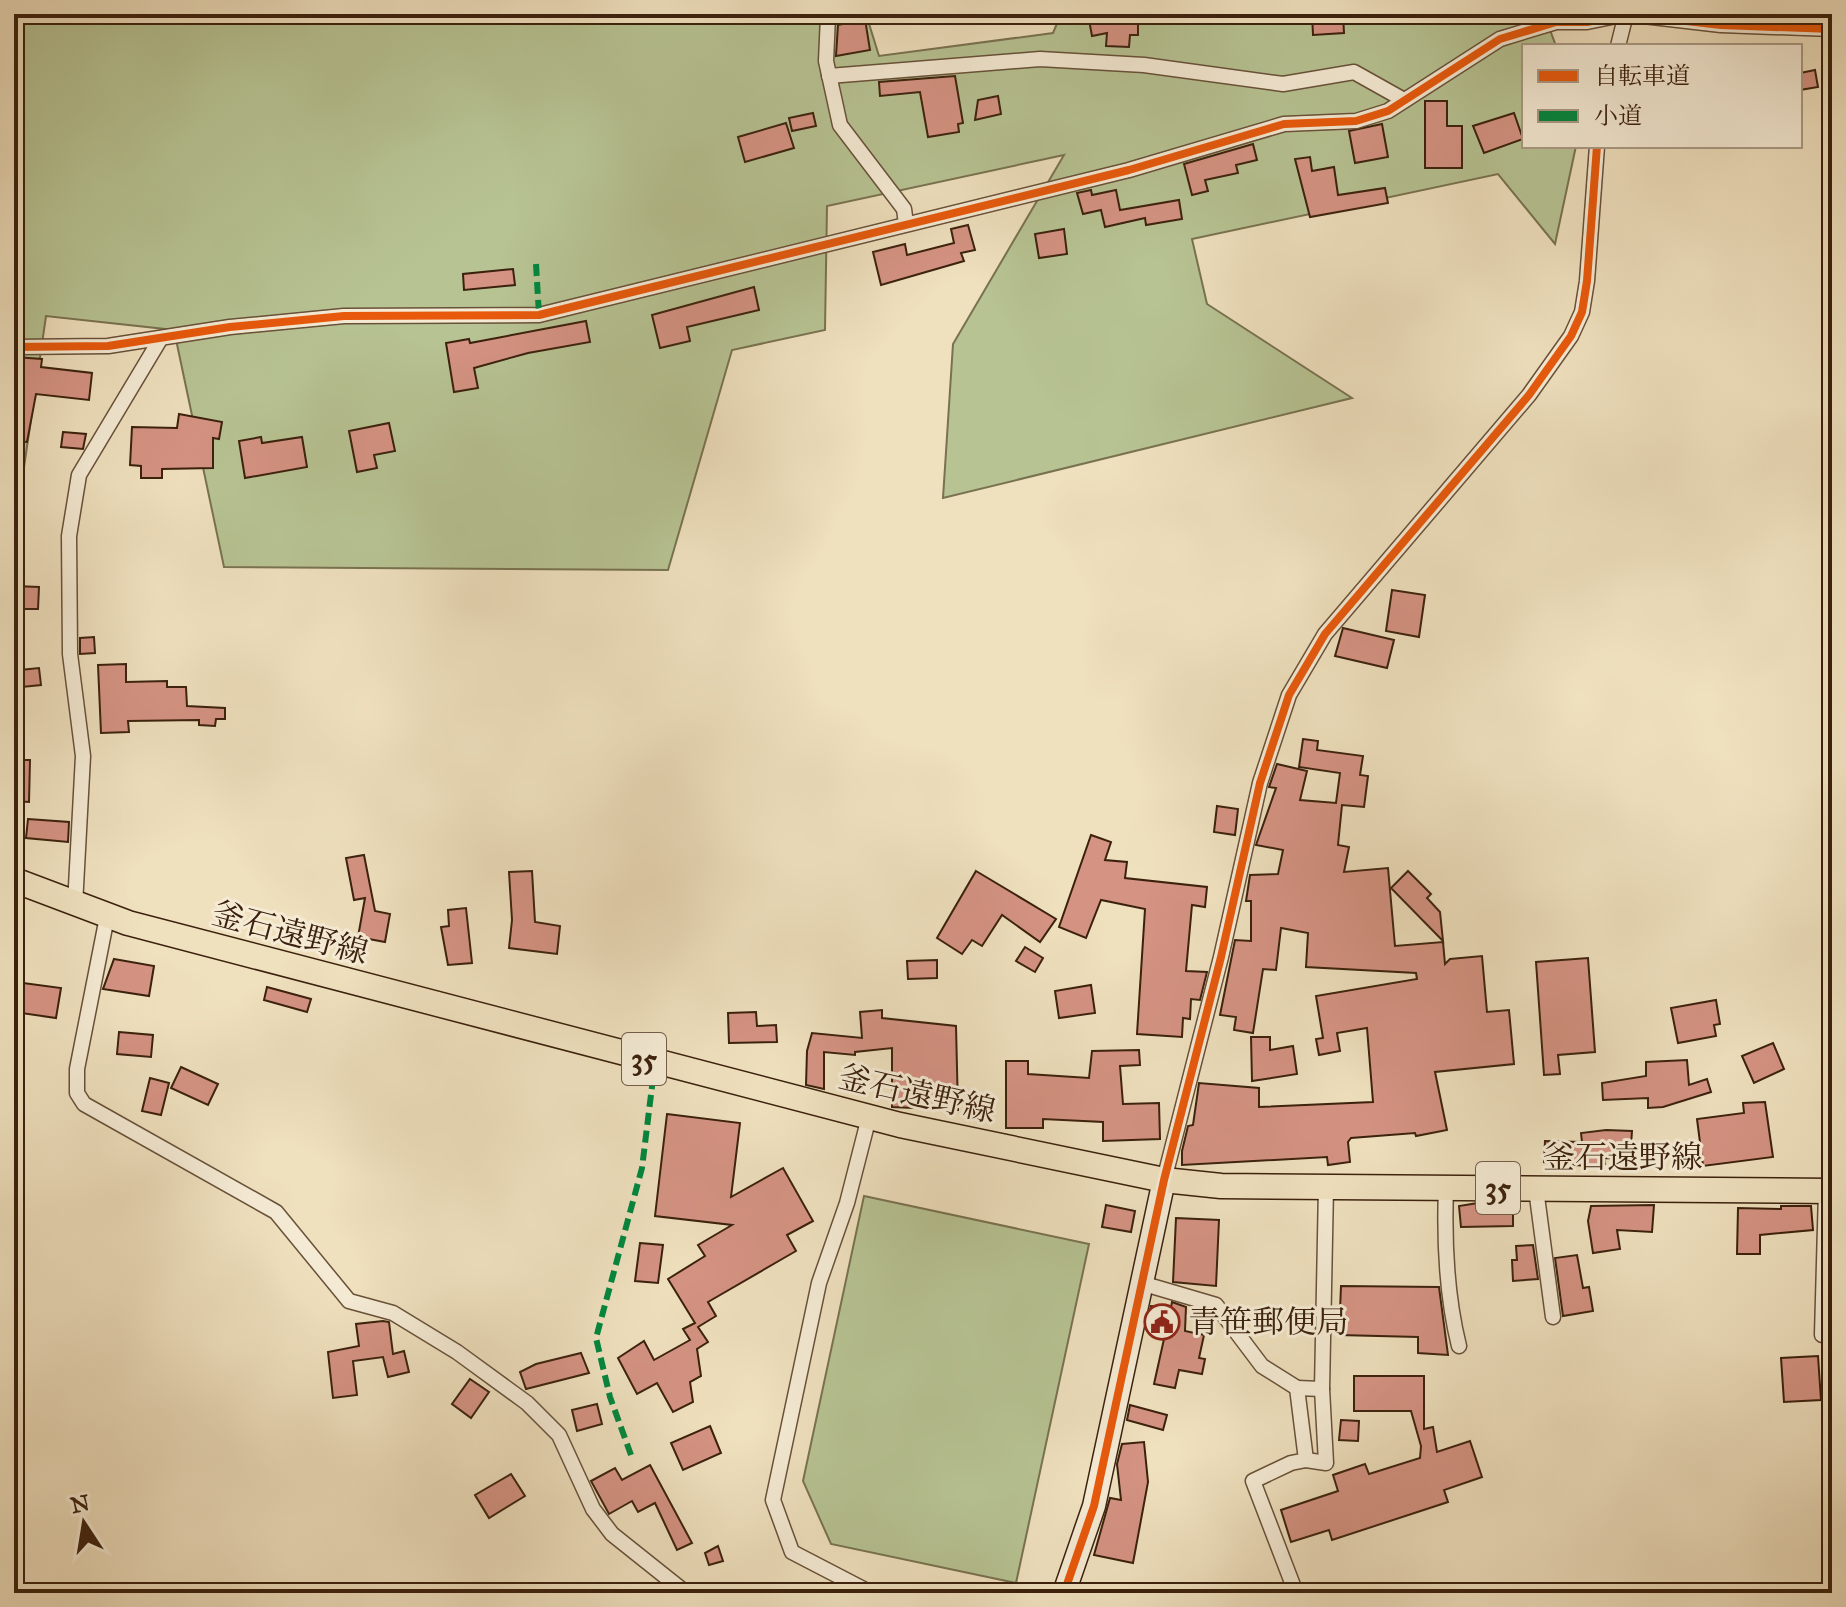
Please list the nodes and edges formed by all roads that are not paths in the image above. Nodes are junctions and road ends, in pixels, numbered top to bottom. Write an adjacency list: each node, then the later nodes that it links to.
1 (836, 14): 5 (street)
2 (1626, 14): 3 (street); 4 (street); 6 (street)
3 (1832, 29)
4 (1618, 44)
5 (829, 76): 6 (street); 8 (street)
6 (1404, 100): 8 (street)
7 (1597, 148): 15 (street)
8 (906, 224): 9 (street)
9 (161, 338): 10 (street); 12 (street)
10 (14, 347)
11 (14, 880): 12 (main road, 釜石遠野線 / 35)
12 (75, 905): 13 (main road, 釜石遠野線 / 35)
13 (107, 917): 14 (main road, 釜石遠野線 / 35); 27 (street)
14 (869, 1117): 15 (main road, 釜石遠野線 / 35); 28 (street)
15 (1164, 1180): 16 (main road, 釜石遠野線 / 35); 20 (street)
16 (1326, 1187): 17 (main road, 釜石遠野線 / 35); 25 (street)
17 (1446, 1188): 18 (main road, 釜石遠野線 / 35); 23 (street)
18 (1536, 1189): 19 (main road, 釜石遠野線 / 35); 21 (street)
19 (1829, 1191): 22 (street)
20 (1141, 1283): 24 (street); 29 (street)
21 (1553, 1317)
22 (1822, 1335)
23 (1459, 1346)
24 (1297, 1388): 25 (street); 26 (street)
25 (1322, 1389): 26 (street)
26 (1306, 1460): 30 (street)
27 (686, 1593)
28 (871, 1593)
29 (1064, 1593)
30 (1296, 1593)

